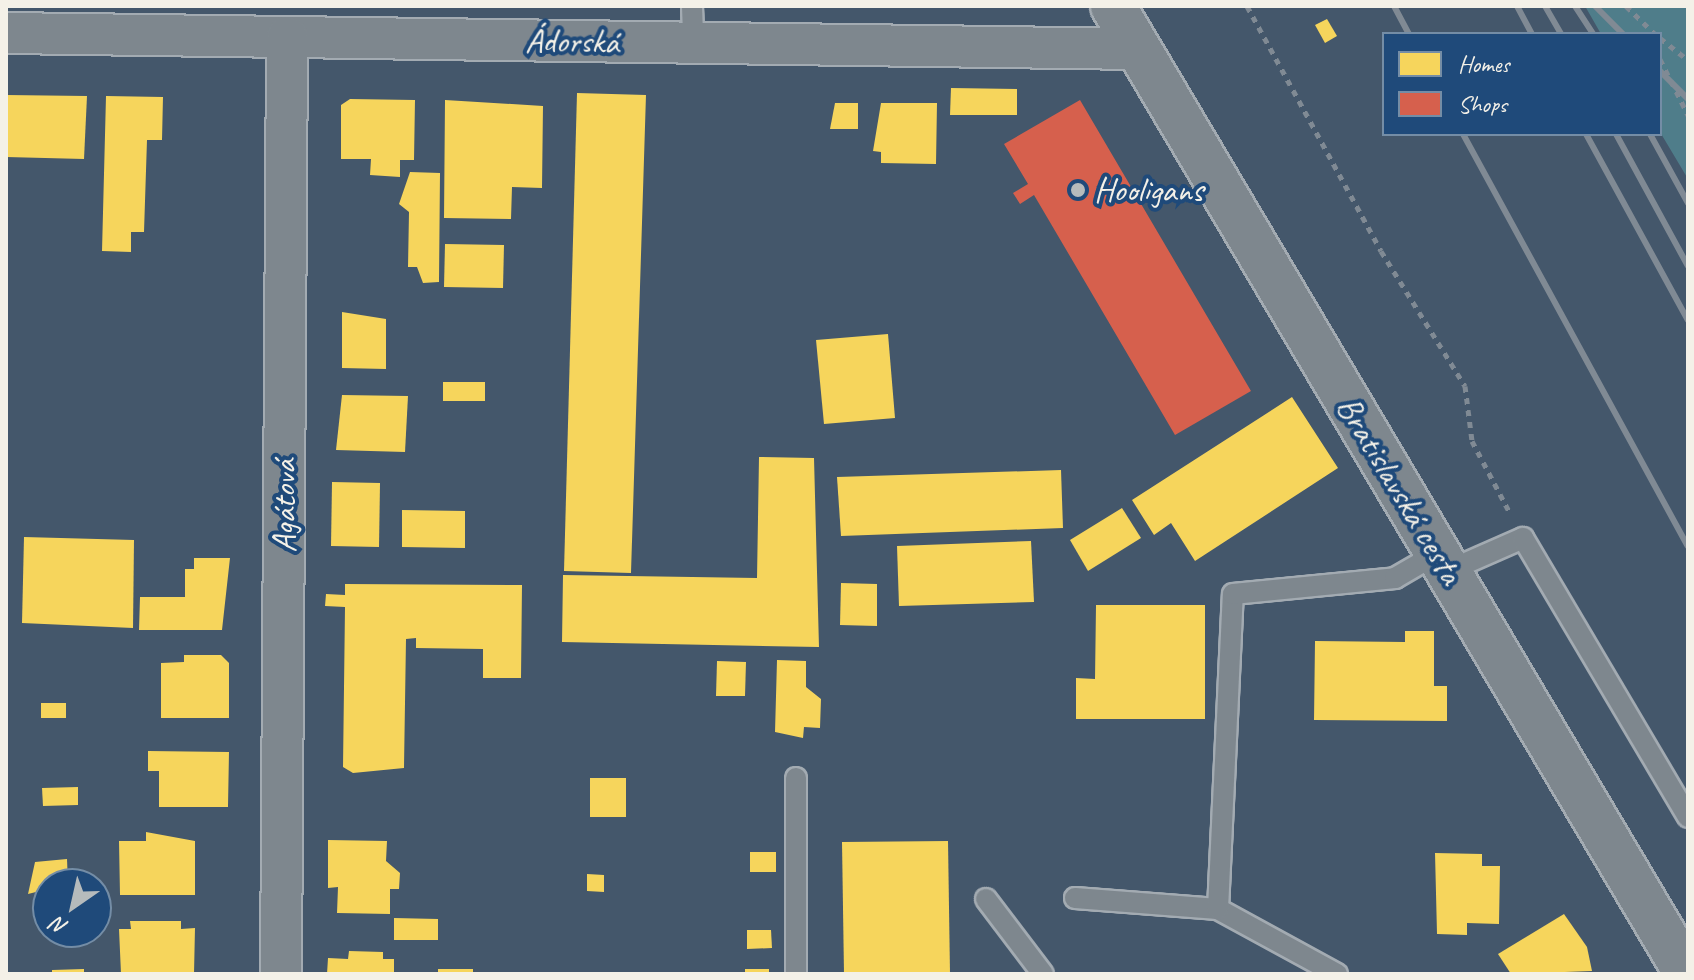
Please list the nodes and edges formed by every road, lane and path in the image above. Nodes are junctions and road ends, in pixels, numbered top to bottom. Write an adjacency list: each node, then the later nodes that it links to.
1 (1113, 6): 9 (street, Bratislavská cesta)
2 (1247, 6): 13 (path)
3 (1626, 6): 5 (path)
4 (693, 24): 7 (street, Ádorská); 9 (street, Ádorská)
5 (1651, 32)
6 (6, 33): 7 (street, Ádorská)
7 (287, 37): 20 (street, Agátová)
8 (1662, 40): 10 (path)
9 (1138, 49): 14 (street, Bratislavská cesta)
10 (1688, 60)
11 (1662, 63): 12 (path)
12 (1688, 115)
13 (1523, 538): 14 (lane); 16 (lane)
14 (1443, 562): 19 (lane); 24 (street, Bratislavská cesta)
15 (796, 778): 21 (lane)
16 (1688, 817)
17 (1075, 898): 19 (lane)
18 (986, 899): 22 (lane)
19 (1218, 909): 23 (lane)
20 (281, 974)
21 (796, 974)
22 (1043, 974)
23 (1337, 974)
24 (1687, 974)

